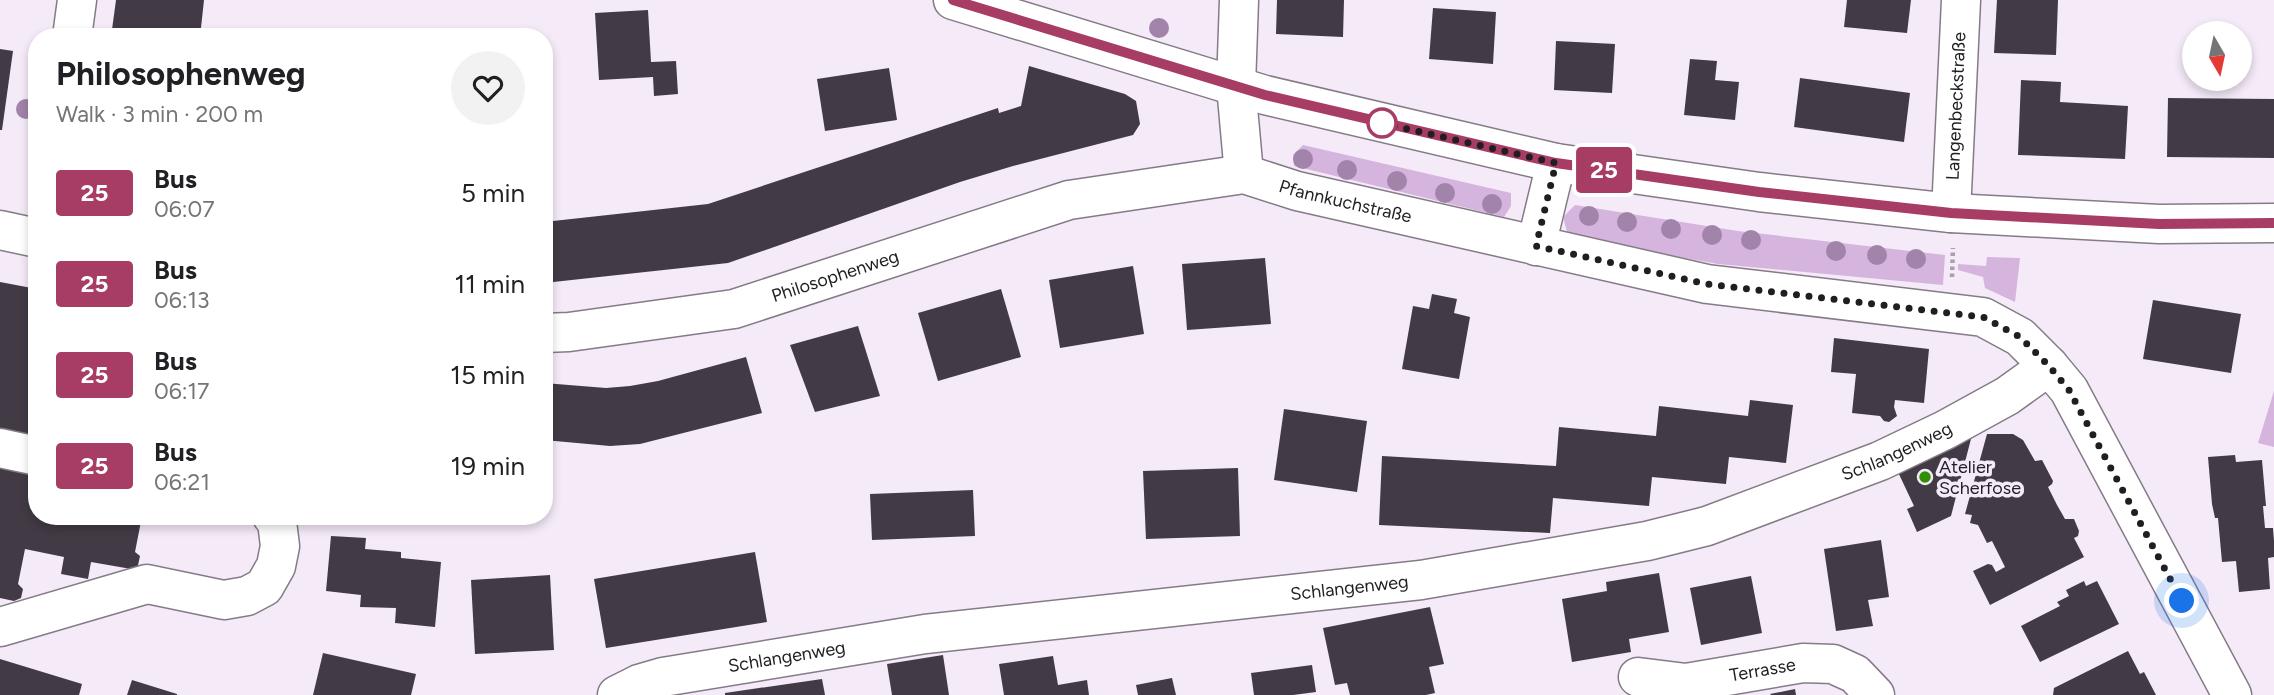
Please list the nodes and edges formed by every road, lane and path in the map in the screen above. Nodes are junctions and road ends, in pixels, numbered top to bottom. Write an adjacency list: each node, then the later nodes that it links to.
1 (77, 0): 5 (street)
2 (953, 0): 6 (street)
3 (1239, 0): 6 (street)
4 (1961, 0): 9 (street, Langenbeckstraße)
5 (73, 28)
6 (1236, 86): 7 (street); 8 (street)
7 (1556, 163): 9 (street); 13 (street)
8 (1244, 174): 13 (street, Pfannkuchstraße); 14 (street, Philosophenweg)
9 (1951, 213): 10 (street)
10 (2274, 223)
11 (0, 230): 12 (street)
12 (28, 236)
13 (1536, 246): 15 (street, Pfannkuchstraße)
14 (553, 333)
15 (2049, 366): 21 (street, Schlangenweg); 23 (street, Pfannkuchstraße)
16 (0, 448): 17 (street)
17 (28, 454)
18 (277, 525): 19 (street)
19 (0, 626)
20 (1638, 677): 22 (street, Terrasse)
21 (617, 695)
22 (1875, 695)
23 (2232, 695)

